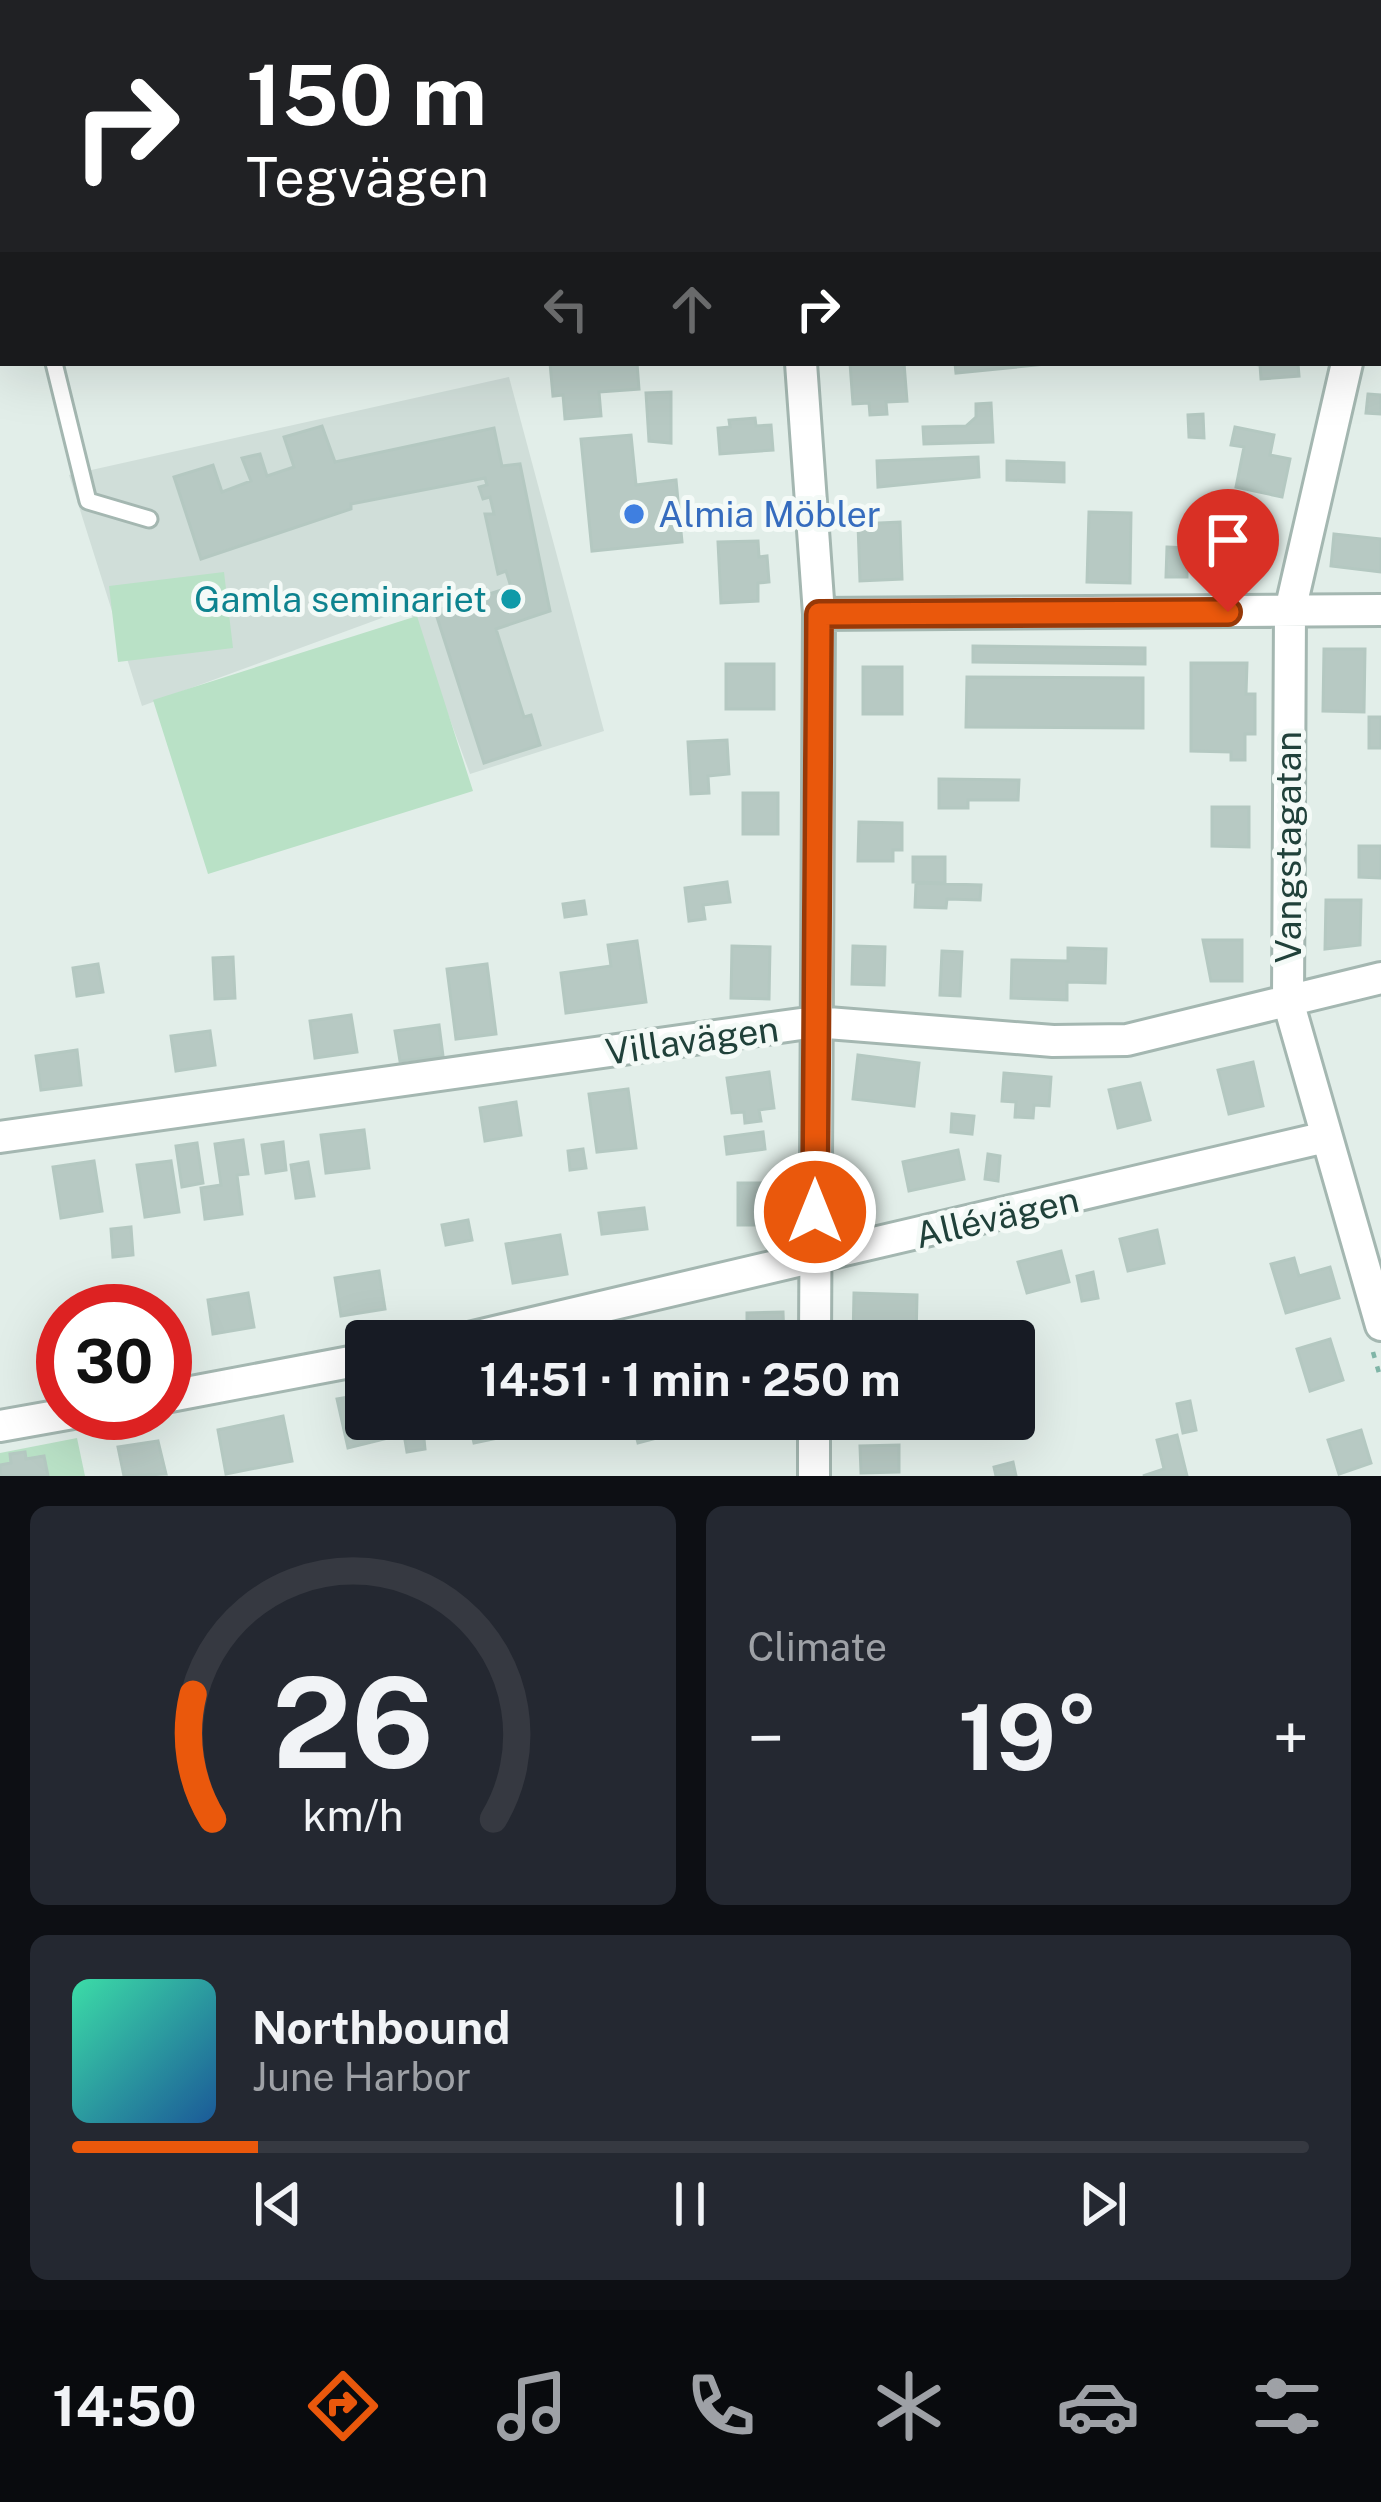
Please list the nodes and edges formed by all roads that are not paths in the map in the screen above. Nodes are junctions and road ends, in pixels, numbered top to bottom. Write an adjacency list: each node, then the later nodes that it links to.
1 (55, 366): 4 (lane)
2 (800, 366): 7 (street)
3 (1346, 366): 6 (street, Vangstagatan)
4 (149, 519)
5 (1381, 610): 6 (street)
6 (1290, 611): 7 (street); 9 (street, Vangstagatan)
7 (819, 614): 10 (street)
8 (1381, 978): 9 (street, Villavägen)
9 (1288, 1001): 10 (street, Villavägen); 11 (street, Vangstagatan)
10 (815, 1022): 12 (street, Villavägen); 13 (street)
11 (1326, 1137): 13 (street, Allévägen); 16 (street, Vangstagatan)
12 (0, 1138)
13 (815, 1260): 14 (street, Allévägen); 15 (street)
14 (549, 1320)
15 (815, 1320)
16 (1381, 1325)
17 (345, 1363): 18 (street)
18 (192, 1392)
19 (36, 1420): 20 (street)
20 (0, 1426)
21 (814, 1440): 22 (street)
22 (814, 1476)

